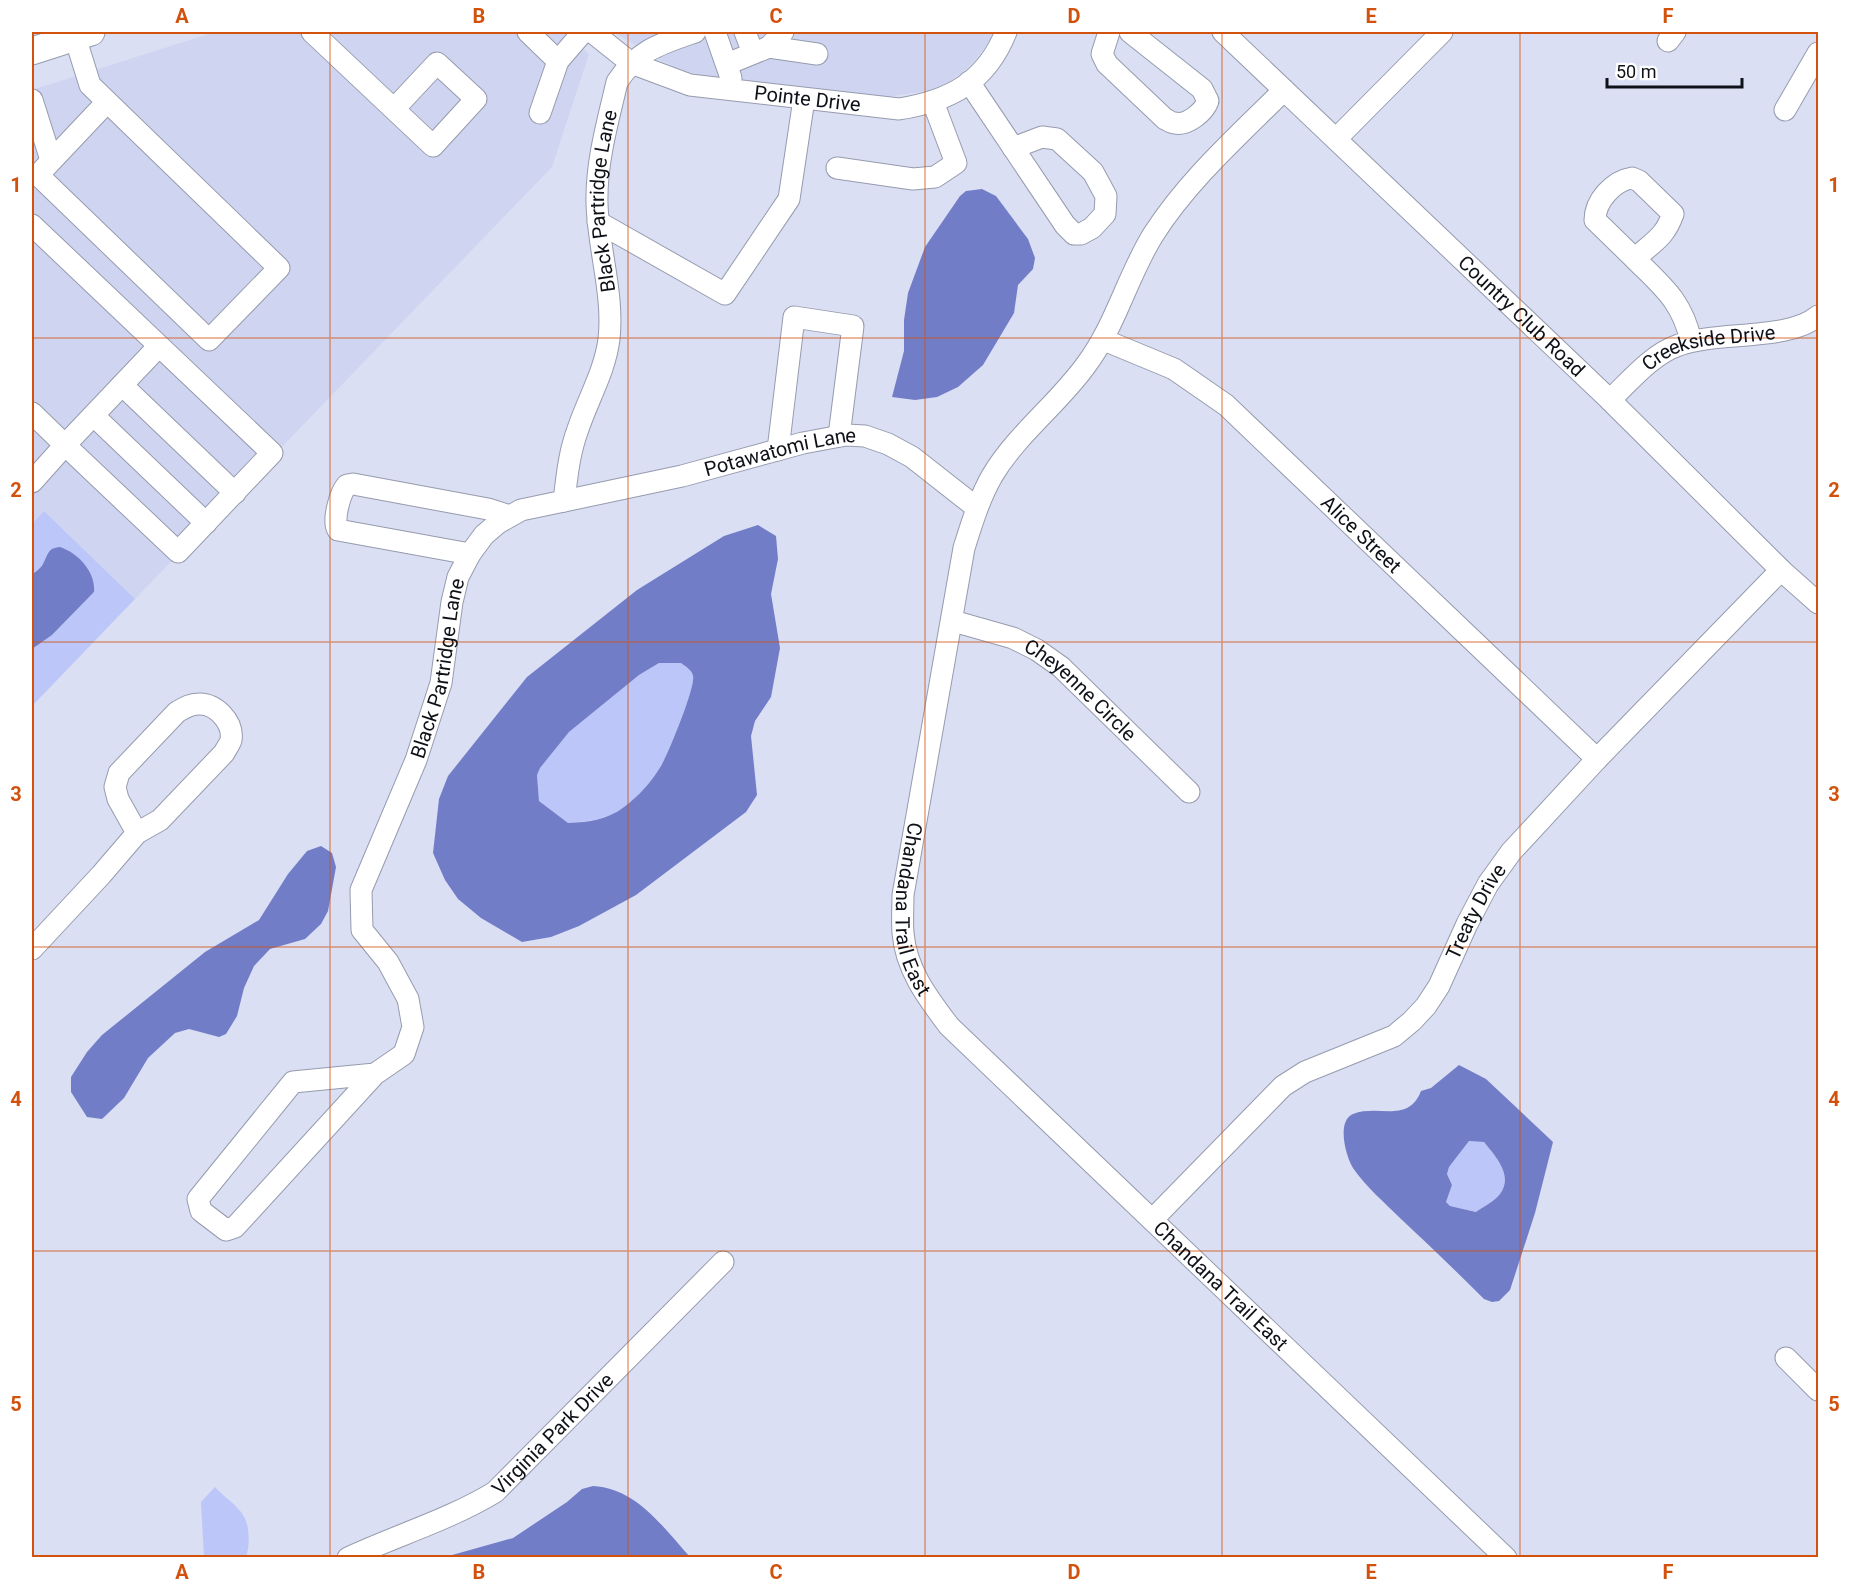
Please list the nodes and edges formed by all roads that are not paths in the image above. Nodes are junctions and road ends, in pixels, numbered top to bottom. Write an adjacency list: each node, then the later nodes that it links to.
1 (312, 32): 27 (street)
2 (528, 32): 17 (street)
3 (583, 32): 17 (street)
4 (592, 32): 18 (street, Pointe Drive)
5 (694, 32): 18 (street)
6 (715, 32): 19 (street)
7 (745, 32): 14 (street)
8 (1006, 32): 20 (street, Pointe Drive)
9 (1109, 32): 10 (street)
10 (1130, 32)
11 (1442, 32): 30 (street)
12 (1237, 36): 21 (street, Country Club Road)
13 (59, 39): 25 (street)
14 (768, 44): 16 (street); 19 (street)
15 (1818, 53): 28 (street)
16 (817, 54)
17 (558, 61): 29 (street)
18 (631, 63): 22 (street, Pointe Drive); 34 (street, Black Partridge Lane)
19 (727, 64): 22 (street)
20 (969, 82): 26 (street, Pointe Drive); 31 (street)
21 (1284, 90): 30 (street, Country Club Road); 38 (street, Chandana Trail East)
22 (734, 91): 23 (street, Pointe Drive)
23 (804, 99): 26 (street, Pointe Drive); 34 (street)
24 (32, 100): 32 (street)
25 (107, 102): 32 (street); 32 (street)
26 (933, 102): 33 (street)
27 (394, 109)
28 (1785, 110)
29 (540, 113)
30 (1336, 139): 42 (street, Country Club Road)
31 (1013, 148): 31 (street)
32 (51, 160)
33 (837, 168)
34 (598, 222): 50 (street, Black Partridge Lane)
35 (32, 225): 40 (street)
36 (1635, 259): 39 (street)
37 (1818, 316): 39 (street, Creekside Drive)
38 (1104, 340): 51 (street, Chandana Trail East); 58 (street, Alice Street)
39 (1691, 341): 42 (street, Creekside Drive)
40 (159, 346): 41 (street); 49 (street)
41 (122, 385): 44 (street); 49 (street)
42 (1610, 400): 55 (street, Country Club Road)
43 (32, 413): 46 (street)
44 (94, 416): 46 (street); 53 (street)
45 (839, 436): 47 (street, Potawatomi Lane); 47 (street); 51 (street, Potawatomi Lane)
46 (65, 446): 48 (street); 53 (street)
47 (778, 450): 50 (street, Potawatomi Lane)
48 (32, 482)
49 (235, 493): 53 (street)
50 (564, 501): 52 (street, Black Partridge Lane)
51 (977, 508): 57 (street, Chandana Trail East)
52 (510, 516): 54 (street, Black Partridge Lane); 54 (street)
53 (206, 523)
54 (470, 554): 62 (street, Black Partridge Lane)
55 (1781, 570): 56 (street, Country Club Road); 58 (street, Treaty Drive)
56 (1818, 603)
57 (952, 621): 59 (street, Cheyenne Circle); 63 (street, Chandana Trail East)
58 (1597, 759): 63 (street, Treaty Drive)
59 (1189, 792)
60 (137, 833): 60 (street); 61 (street)
61 (32, 949)
62 (375, 1074): 62 (street, Black Partridge Lane)
63 (1153, 1219): 68 (street, Chandana Trail East)
64 (723, 1262): 67 (street, Virginia Park Drive)
65 (1786, 1358): 66 (street)
66 (1818, 1390)
67 (348, 1557)
68 (1506, 1557)

